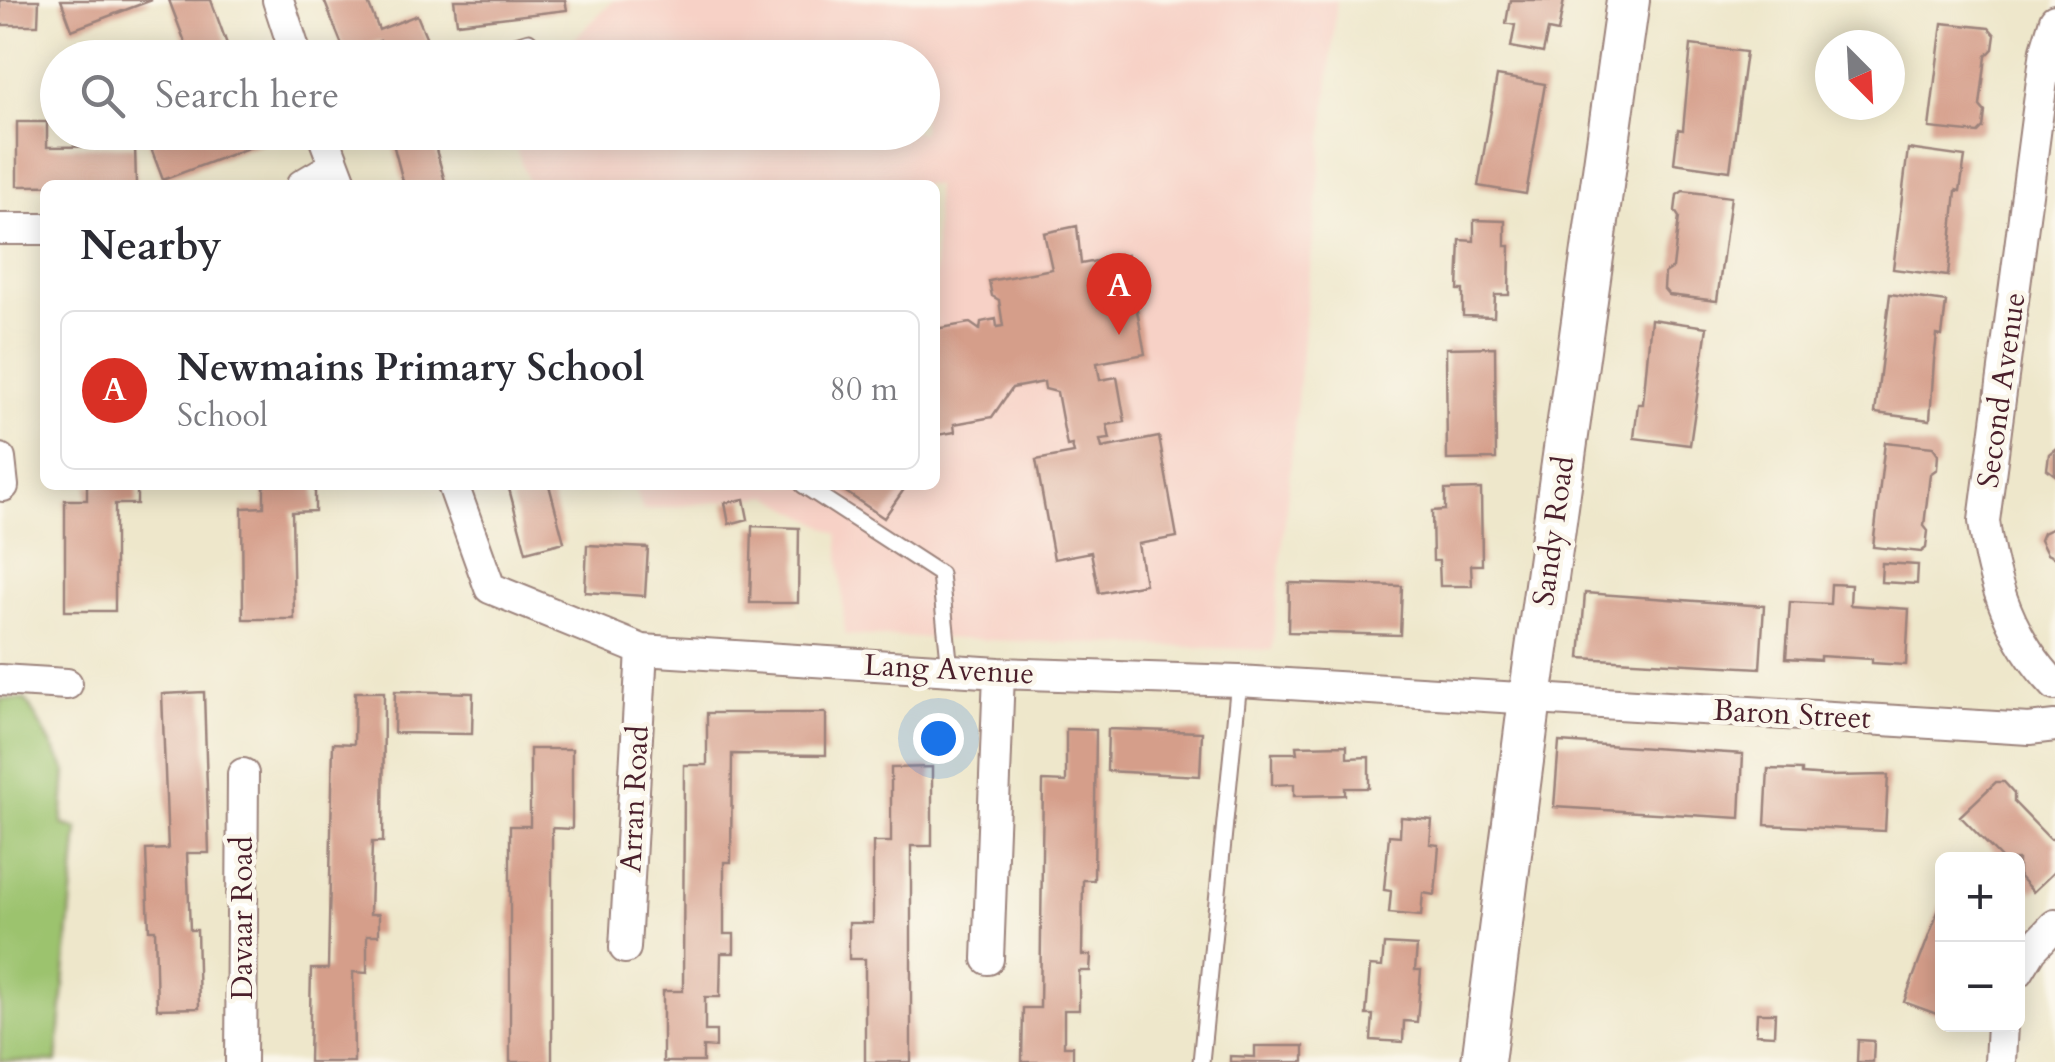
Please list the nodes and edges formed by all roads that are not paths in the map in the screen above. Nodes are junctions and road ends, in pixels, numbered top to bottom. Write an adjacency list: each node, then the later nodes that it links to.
1 (278, 0): 4 (street)
2 (1628, 0): 18 (main road, Sandy Road)
3 (2055, 20): 17 (street, Second Avenue)
4 (291, 40)
5 (329, 150): 6 (street)
6 (338, 176)
7 (0, 229): 8 (street)
8 (40, 229)
9 (455, 490): 11 (street, Lang Avenue)
10 (810, 490): 12 (lane)
11 (642, 650): 12 (street, Lang Avenue); 22 (street, Arran Road)
12 (950, 670): 13 (street, Lang Avenue)
13 (998, 673): 15 (street, Lang Avenue); 23 (street)
14 (0, 680): 16 (street)
15 (1239, 682): 18 (street, Lang Avenue); 27 (lane)
16 (66, 684)
17 (2055, 685)
18 (1530, 698): 19 (street, Baron Street); 28 (main road, Sandy Road)
19 (2055, 726)
20 (244, 774): 26 (street, Davaar Road)
21 (2055, 925): 24 (street)
22 (625, 948)
23 (988, 959)
24 (2025, 960)
25 (2002, 1032): 29 (street)
26 (241, 1062)
27 (1201, 1062)
28 (1483, 1062)
29 (2000, 1062)

